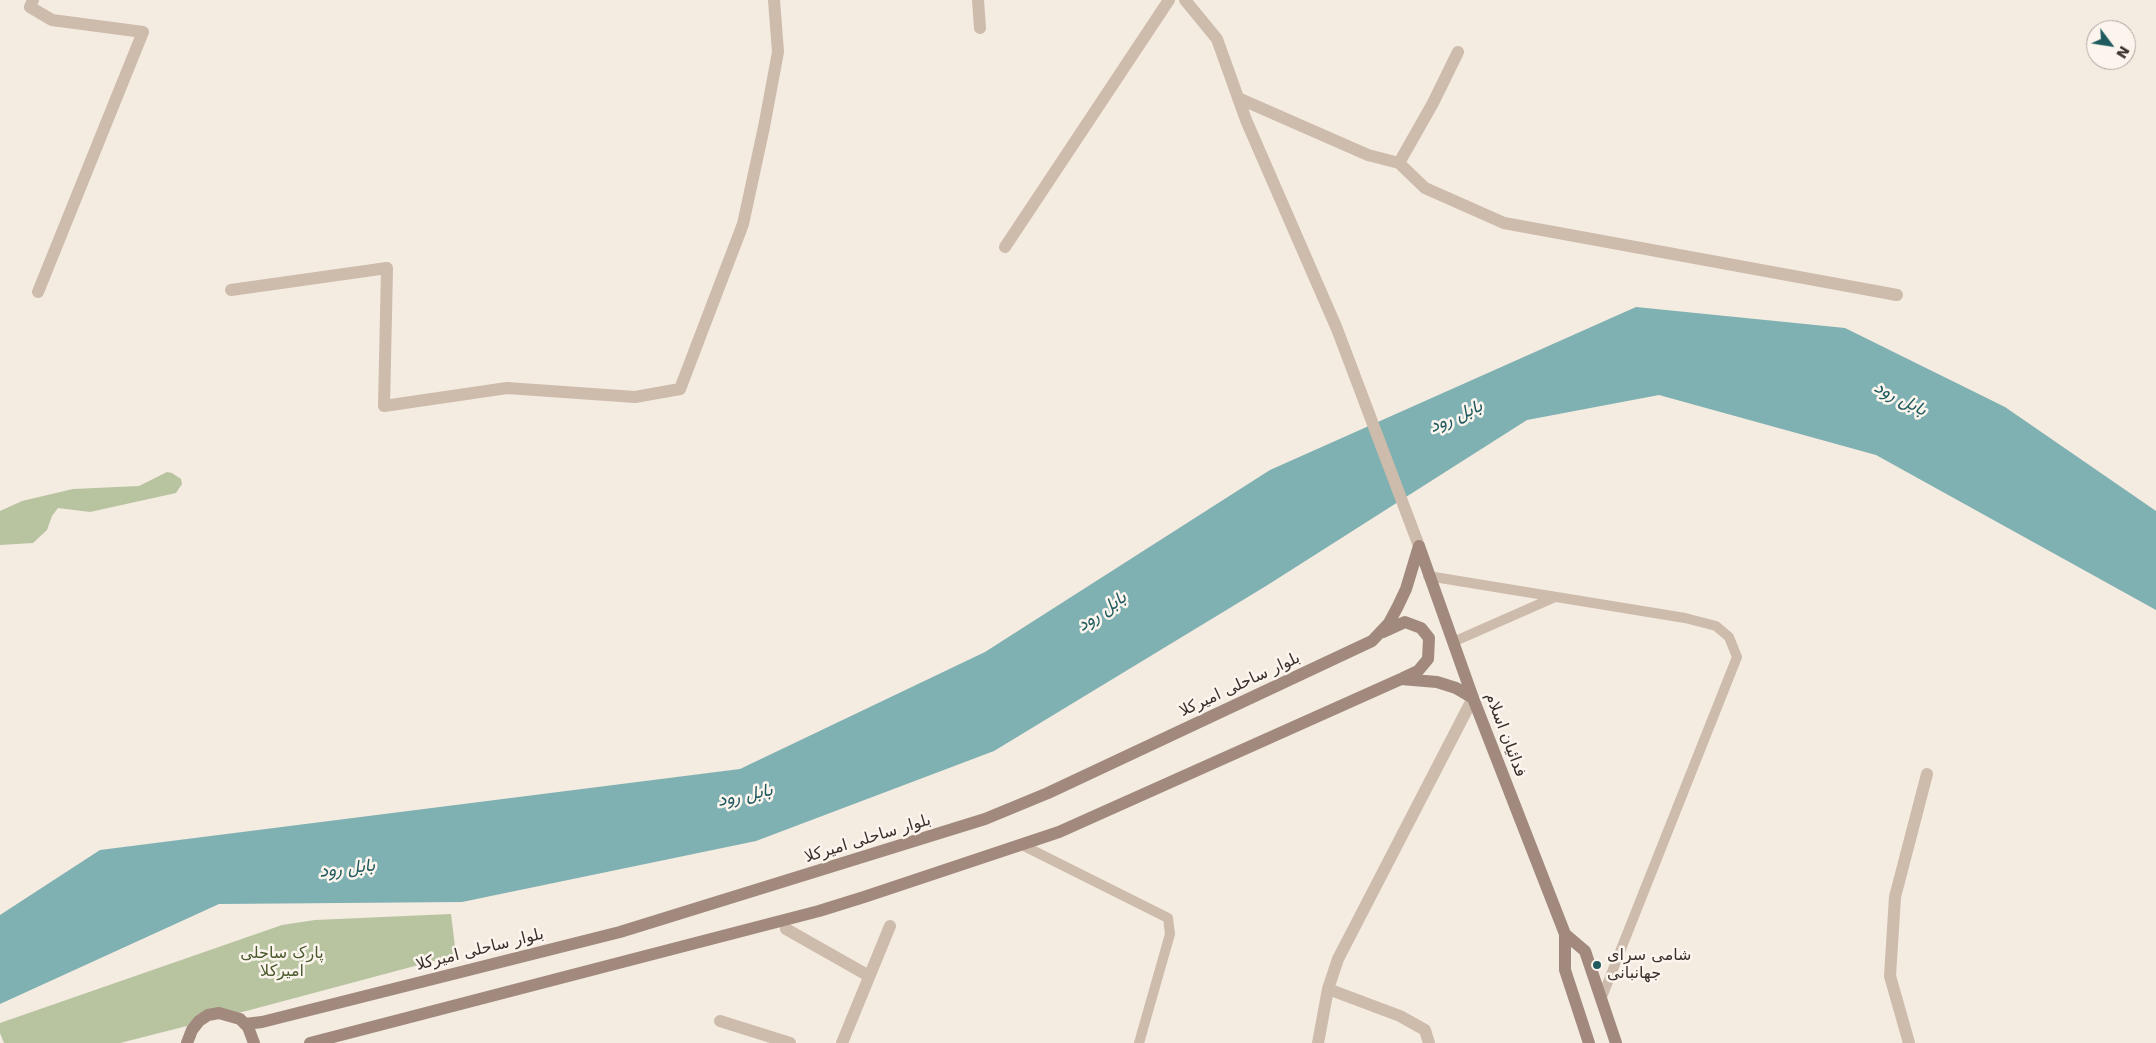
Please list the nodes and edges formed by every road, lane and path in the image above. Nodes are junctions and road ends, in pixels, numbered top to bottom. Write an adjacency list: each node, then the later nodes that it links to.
1 (33, 0): 12 (street)
2 (774, 0): 11 (street)
3 (978, 0): 6 (street)
4 (1169, 0): 10 (street)
5 (1185, 0): 8 (street)
6 (980, 28)
7 (1458, 52): 9 (street)
8 (1238, 98): 9 (street); 14 (street)
9 (1399, 163): 13 (street)
10 (1005, 247)
11 (231, 290)
12 (38, 292)
13 (1897, 295)
14 (1418, 546): 15 (main road, فدائیان اسلام); 17 (main road, بلوار ساحلی امیرکلا)
15 (1428, 576): 16 (lane); 18 (main road, فدائیان اسلام)
16 (1554, 598): 18 (lane); 28 (lane)
17 (1372, 641): 19 (main road); 30 (main road, بلوار ساحلی امیرکلا)
18 (1453, 642): 20 (main road, فدائیان اسلام)
19 (1401, 679): 20 (main road); 22 (main road)
20 (1473, 698): 25 (main road, فدائیان اسلام); 27 (street)
21 (1927, 774): 41 (street)
22 (1020, 844): 33 (main road); 36 (lane)
23 (890, 926): 26 (street)
24 (786, 929): 26 (street)
25 (1565, 934): 28 (main road, فدائیان اسلام); 39 (main road, فدائیان اسلام)
26 (869, 976): 35 (street)
27 (1328, 989): 37 (street); 38 (street)
28 (1602, 997): 40 (main road, فدائیان اسلام)
29 (720, 1021): 34 (street)
30 (245, 1024): 31 (main road); 32 (main road)
31 (185, 1041)
32 (254, 1043)
33 (310, 1043)
34 (790, 1043)
35 (842, 1043)
36 (1139, 1043)
37 (1318, 1043)
38 (1429, 1043)
39 (1590, 1043)
40 (1616, 1043)
41 (1909, 1043)

